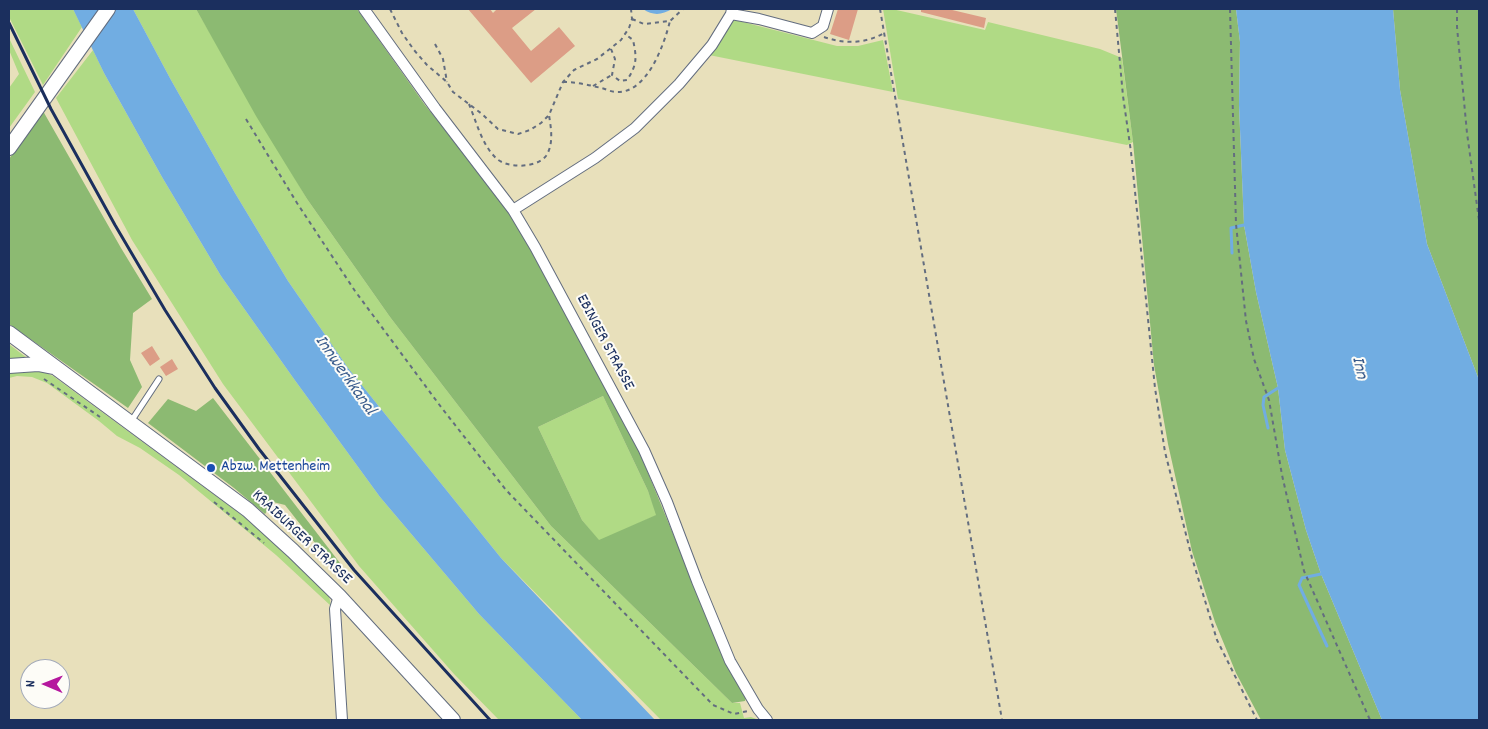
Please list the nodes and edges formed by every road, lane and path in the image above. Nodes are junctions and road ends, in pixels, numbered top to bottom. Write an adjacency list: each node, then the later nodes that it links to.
1 (108, 9): 26 (main road)
2 (364, 9): 27 (street, EBINGER STRASSE)
3 (390, 9): 20 (path)
4 (630, 9): 12 (path)
5 (683, 9): 13 (path)
6 (828, 9): 15 (street)
7 (880, 9): 14 (path)
8 (1114, 9): 44 (path)
9 (1230, 9): 45 (path)
10 (1457, 9): 28 (path)
11 (732, 11): 15 (street); 27 (street)
12 (632, 19): 13 (path); 16 (path)
13 (670, 21): 22 (path)
14 (884, 32): 15 (path); 43 (path)
15 (812, 33)
16 (625, 34): 18 (path); 19 (path)
17 (435, 44): 20 (path)
18 (611, 49): 19 (path); 21 (path)
19 (612, 75): 22 (path)
20 (447, 82): 23 (path)
21 (563, 82): 22 (path); 24 (path)
22 (593, 86)
23 (469, 103): 24 (path); 24 (path)
24 (549, 115)
25 (246, 119): 39 (path)
26 (9, 148)
27 (514, 210): 39 (street, EBINGER STRASSE)
28 (1479, 220)
29 (10, 336): 31 (main road, KRAIBURGER STRASSE)
30 (9, 366): 31 (main road)
31 (54, 368): 35 (main road, KRAIBURGER STRASSE)
32 (42, 378): 34 (path)
33 (159, 379): 35 (lane)
34 (100, 417)
35 (130, 423): 38 (main road, KRAIBURGER STRASSE)
36 (213, 501): 37 (path)
37 (265, 544)
38 (339, 596): 40 (street); 41 (main road, KRAIBURGER STRASSE)
39 (758, 709): 42 (street, EBINGER STRASSE)
40 (342, 720)
41 (453, 720)
42 (767, 720)
43 (1002, 720)
44 (1257, 720)
45 (1370, 720)

